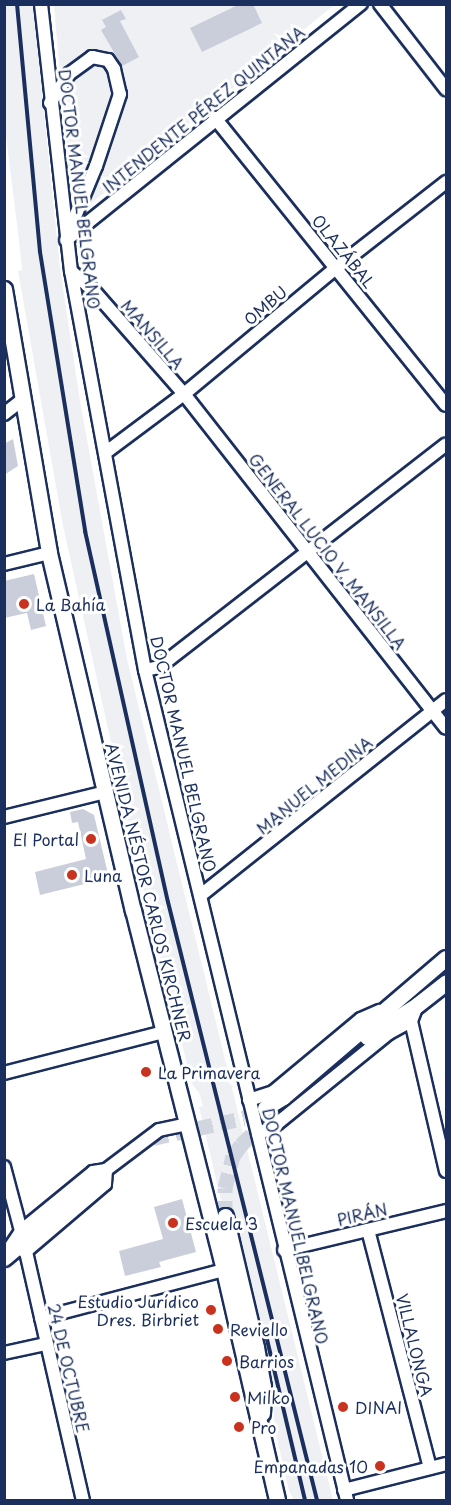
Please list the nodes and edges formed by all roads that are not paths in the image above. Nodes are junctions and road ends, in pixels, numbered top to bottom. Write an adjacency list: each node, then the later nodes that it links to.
1 (41, 4): 5 (street, DOCTOR MANUEL BELGRANO)
2 (361, 4): 6 (street, INTENDENTE PÉREZ QUINTANA)
3 (380, 4): 4 (street)
4 (447, 89)
5 (50, 103): 8 (street, DOCTOR MANUEL BELGRANO); 8 (street)
6 (215, 118): 8 (street, INTENDENTE PÉREZ QUINTANA); 9 (street, OLAZÁBAL)
7 (447, 182): 9 (street, OMBU)
8 (66, 240): 10 (street, DOCTOR MANUEL BELGRANO)
9 (336, 268): 12 (street, OMBU); 14 (street, OLAZÁBAL)
10 (70, 271): 12 (street, MANSILLA); 17 (street, DOCTOR MANUEL BELGRANO)
11 (4, 289): 13 (main road, AVENIDA NÉSTOR CARLOS KIRCHNER)
12 (184, 394): 17 (street, OMBU); 18 (street, GENERAL LUCIO V. MANSILLA)
13 (22, 399): 15 (street); 19 (main road, AVENIDA NÉSTOR CARLOS KIRCHNER)
14 (447, 405)
15 (4, 414)
16 (447, 444): 18 (street)
17 (105, 453): 21 (street, DOCTOR MANUEL BELGRANO)
18 (306, 551): 21 (street); 23 (street, GENERAL LUCIO V. MANSILLA)
19 (49, 553): 20 (street); 25 (main road, AVENIDA NÉSTOR CARLOS KIRCHNER)
20 (4, 564)
21 (145, 670): 27 (street, DOCTOR MANUEL BELGRANO)
22 (447, 699): 23 (street, MANUEL MEDINA)
23 (433, 711): 24 (street, GENERAL LUCIO V. MANSILLA); 27 (street, MANUEL MEDINA)
24 (447, 728)
25 (106, 792): 26 (street); 33 (main road, AVENIDA NÉSTOR CARLOS KIRCHNER)
26 (4, 817)
27 (201, 895): 35 (street, DOCTOR MANUEL BELGRANO)
28 (447, 958): 31 (main road)
29 (447, 982): 30 (main road)
30 (417, 1005): 31 (main road); 32 (street)
31 (388, 1006): 35 (street)
32 (411, 1021): 37 (street); 39 (street)
33 (164, 1032): 34 (street); 36 (main road, AVENIDA NÉSTOR CARLOS KIRCHNER)
34 (4, 1072)
35 (249, 1100): 37 (street, DOCTOR MANUEL BELGRANO)
36 (188, 1124): 40 (street); 47 (main road, AVENIDA NÉSTOR CARLOS KIRCHNER)
37 (258, 1134): 45 (street, DOCTOR MANUEL BELGRANO)
38 (4, 1167): 44 (street, 24 DE OCTUBRE)
39 (447, 1171)
40 (103, 1174): 44 (main road); 44 (street); 44 (street)
41 (447, 1211): 43 (street, PIRÁN)
42 (225, 1216): 51 (main road)
43 (368, 1230): 45 (street, PIRÁN); 53 (street, VILLALONGA)
44 (23, 1242): 46 (main road); 48 (street, 24 DE OCTUBRE)
45 (284, 1250): 54 (street, DOCTOR MANUEL BELGRANO)
46 (4, 1257)
47 (224, 1270): 48 (street); 51 (main road, AVENIDA NÉSTOR CARLOS KIRCHNER)
48 (40, 1318): 49 (street, 24 DE OCTUBRE)
49 (46, 1344): 50 (street); 55 (street, 24 DE OCTUBRE)
50 (4, 1353)
51 (260, 1430): 56 (main road, AVENIDA NÉSTOR CARLOS KIRCHNER)
52 (447, 1464): 53 (street)
53 (430, 1468): 54 (street)
54 (345, 1495)
55 (83, 1500)
56 (277, 1500)

